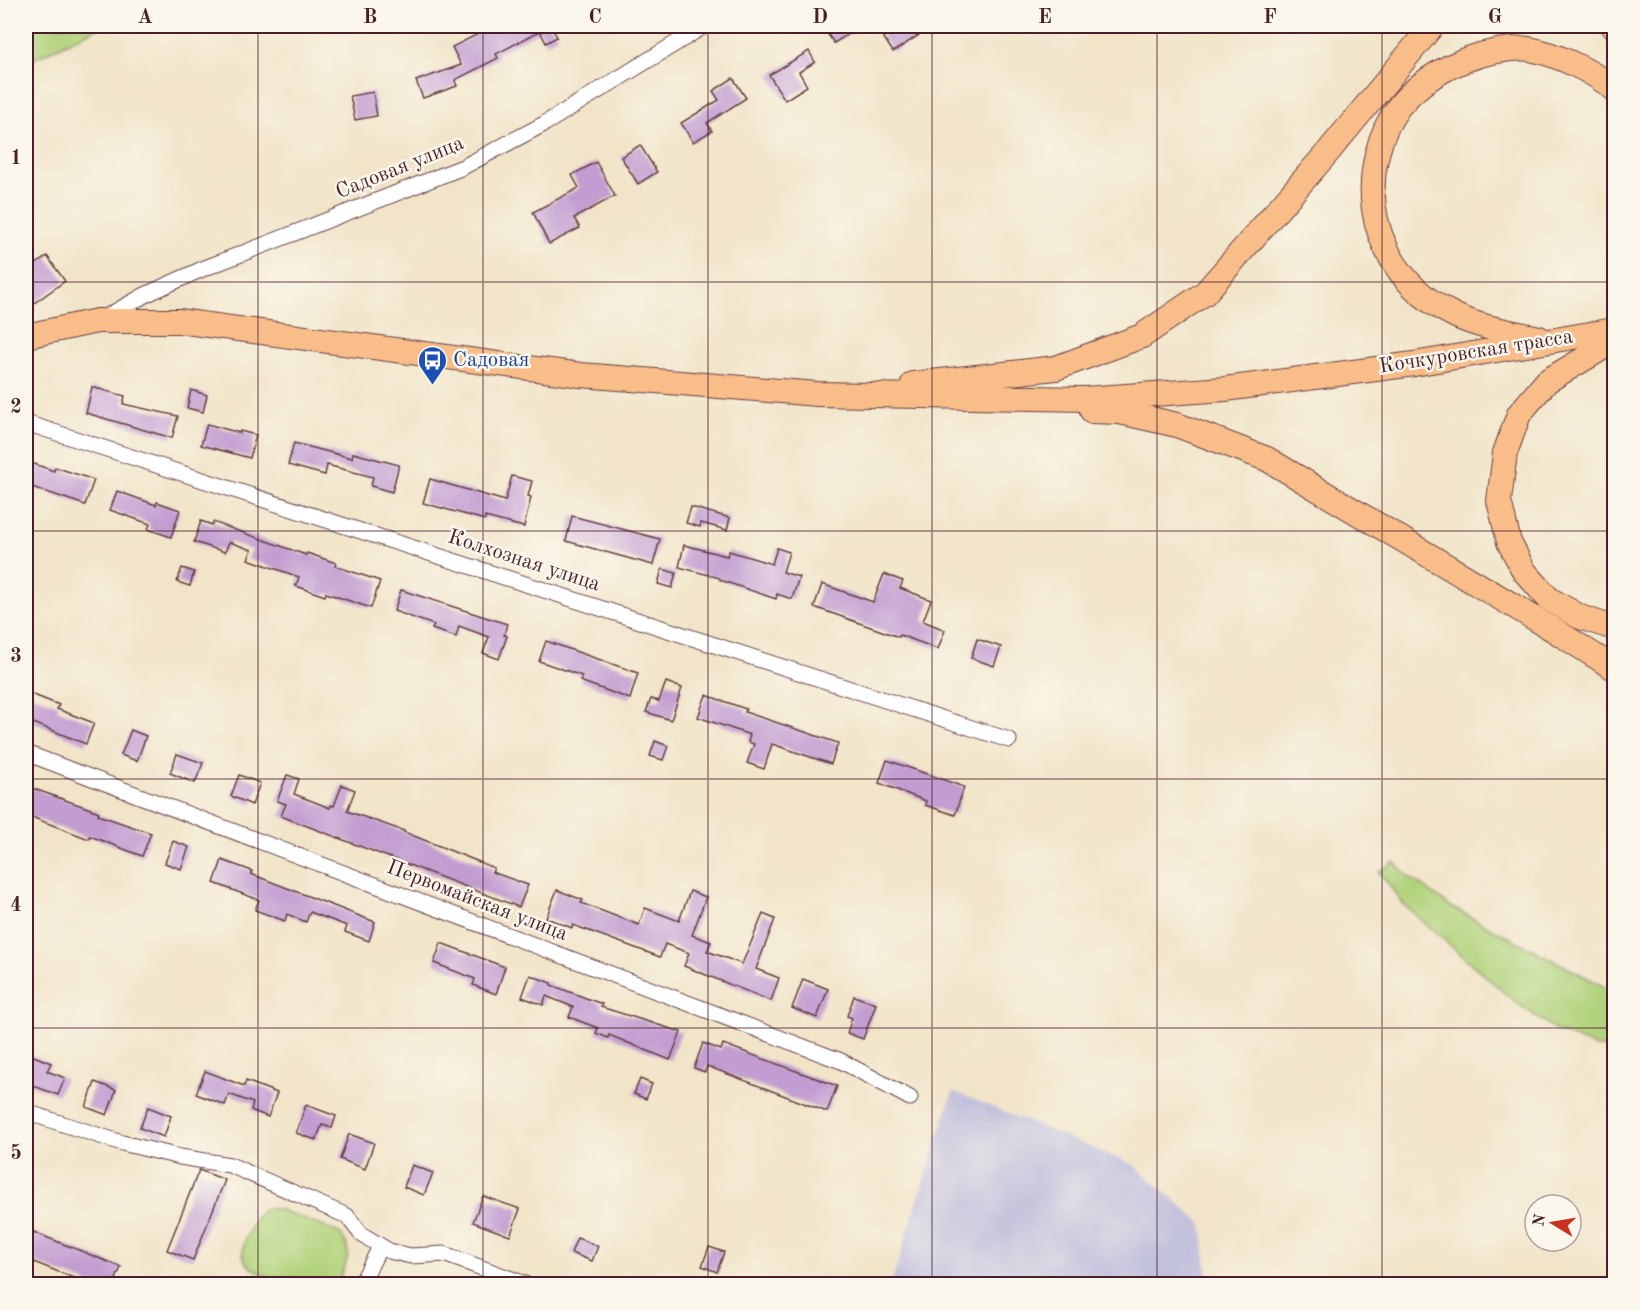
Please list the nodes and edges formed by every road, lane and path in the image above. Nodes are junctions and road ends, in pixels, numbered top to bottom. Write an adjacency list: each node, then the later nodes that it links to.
1 (704, 26): 4 (street, Садовая улица)
2 (1432, 26): 9 (main road)
3 (1614, 89): 7 (main road)
4 (97, 321): 6 (main road); 9 (main road)
5 (1614, 330): 7 (main road, Кочкуровская трасса)
6 (26, 336)
7 (1550, 340): 10 (main road, Кочкуровская трасса)
8 (1614, 341): 12 (main road)
9 (818, 394): 10 (main road)
10 (883, 396): 13 (main road)
11 (26, 423): 14 (street, Колхозная улица)
12 (1614, 628)
13 (1614, 668)
14 (1009, 740)
15 (26, 753): 16 (street, Первомайская улица)
16 (910, 1098)
17 (26, 1112): 18 (street)
18 (381, 1247): 19 (street); 20 (street)
19 (361, 1284)
20 (525, 1284)

